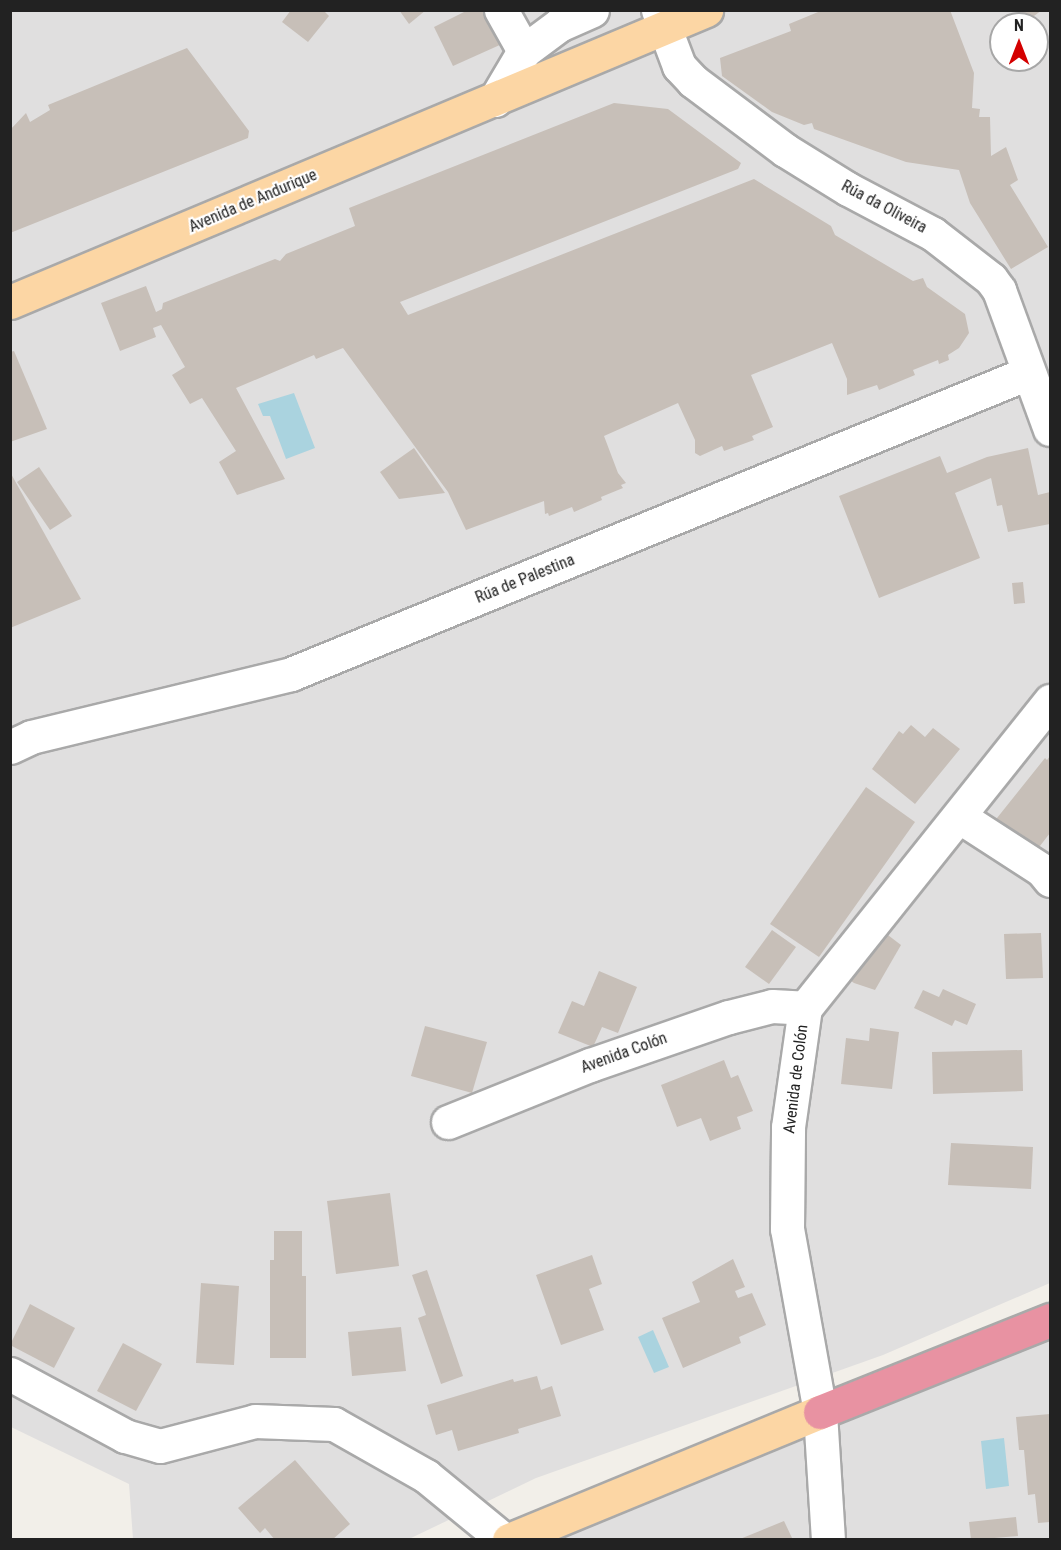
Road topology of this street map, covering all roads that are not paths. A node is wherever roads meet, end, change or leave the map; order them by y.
1 (501, 10) edge
2 (592, 10) edge
3 (706, 10) edge
4 (662, 19) edge
5 (524, 51) junction
6 (495, 100) junction
7 (10, 302) edge
8 (1028, 372) junction
9 (1050, 429) edge
10 (1050, 701) edge
11 (10, 747) edge
12 (960, 817) junction
13 (1050, 880) edge
14 (805, 1008) junction
15 (448, 1122) dead end
16 (1050, 1320) edge
17 (10, 1374) edge
18 (820, 1412) junction
19 (504, 1539) edge
20 (509, 1539) edge
21 (828, 1539) edge

1 - 5 street
2 - 5 street
3 - 4 main road, Avenida de Andurique
4 - 6 main road, Avenida de Andurique
4 - 8 street, Rúa da Oliveira
5 - 6 street
6 - 7 main road, Avenida de Andurique
8 - 9 street, Rúa da Oliveira
8 - 11 street, Rúa de Palestina
10 - 12 street, Avenida de Colón
12 - 13 street
12 - 14 street, Avenida de Colón
14 - 15 street, Avenida Colón
14 - 18 street, Avenida de Colón
16 - 18 highway
17 - 19 street
18 - 20 main road
18 - 21 street, Avenida de Colón

